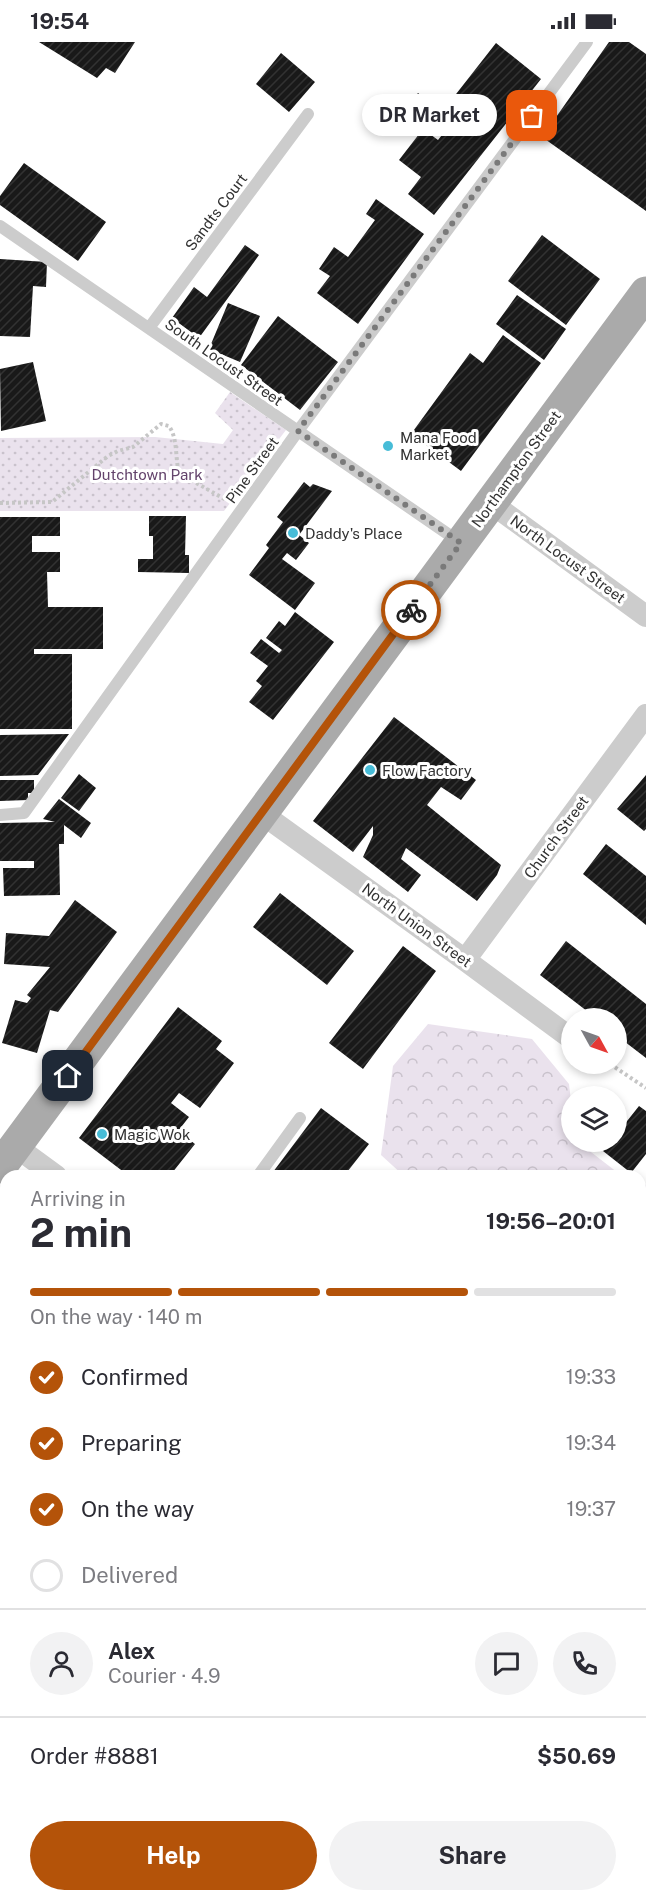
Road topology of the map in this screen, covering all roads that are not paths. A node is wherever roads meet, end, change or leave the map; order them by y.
1 (587, 42) edge
2 (308, 114) dead end
3 (0, 226) edge
4 (646, 293) edge
5 (149, 328) junction
6 (298, 431) junction
7 (491, 503) junction
8 (461, 543) junction
9 (646, 616) edge
10 (646, 715) edge
11 (261, 813) junction
12 (0, 815) edge
13 (465, 960) junction
14 (561, 1031) edge
15 (300, 1118) dead end
16 (5, 1149) edge
17 (45, 1170) edge
18 (262, 1170) edge

1 - 6 lane, Pine Street
2 - 5 lane, Sandts Court
3 - 5 lane, South Locust Street
4 - 7 main road, Northampton Street
5 - 6 lane, South Locust Street
6 - 8 lane, South Locust Street
6 - 12 lane, Pine Street
7 - 8 main road, Northampton Street
7 - 9 street, North Locust Street
8 - 11 main road, Northampton Street
10 - 13 street, Church Street
11 - 13 street, North Union Street
11 - 16 main road, Northampton Street
13 - 14 street, North Union Street
15 - 18 lane
16 - 17 street

